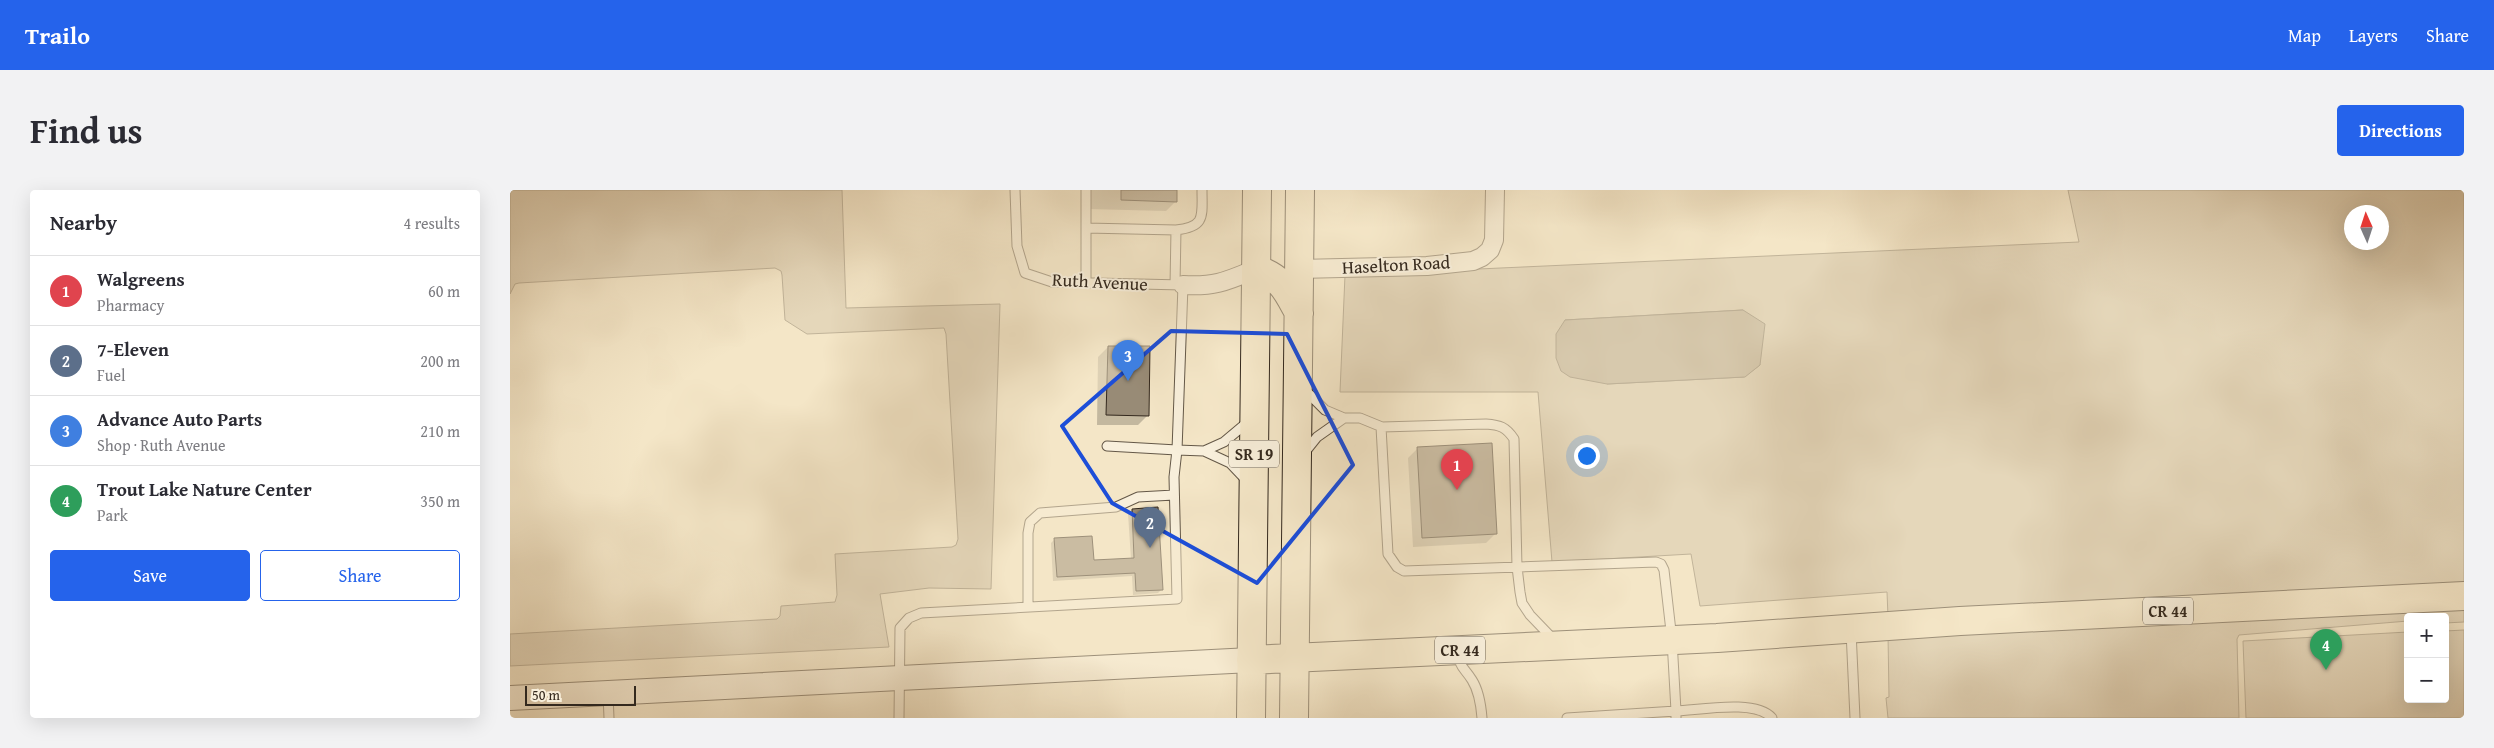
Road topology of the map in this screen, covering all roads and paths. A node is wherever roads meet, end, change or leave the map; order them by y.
1 (1016, 190) edge
2 (1086, 190) edge
3 (1202, 190) edge
4 (1258, 190) edge
5 (1300, 190) edge
6 (1495, 190) edge
7 (1086, 228) junction
8 (1176, 230) junction
9 (1256, 269) junction
10 (1299, 269) junction
11 (1086, 283) junction
12 (1179, 285) junction
13 (1299, 313) junction
14 (1298, 382) junction
15 (1254, 415) junction
16 (1344, 418) junction
17 (1382, 427) junction
18 (1107, 446) dead end
19 (1177, 450) junction
20 (1204, 451) junction
21 (1297, 462) junction
22 (1253, 487) junction
23 (1174, 495) junction
24 (1517, 567) junction
25 (2464, 596) edge
26 (1028, 607) junction
27 (1851, 629) junction
28 (1672, 640) junction
29 (1559, 645) junction
30 (1459, 650) junction
31 (1295, 657) junction
32 (1252, 660) junction
33 (898, 679) junction
34 (608, 694) junction
35 (510, 698) edge
36 (1676, 715) edge
37 (609, 718) edge
38 (899, 718) edge
39 (1251, 718) edge
40 (1294, 718) edge
41 (1482, 718) edge
42 (1567, 718) edge
43 (1772, 718) edge
44 (1855, 718) edge

1 - 11 lane, Ruth Avenue
2 - 7 lane
3 - 8 lane
4 - 9 main road, SR 19
5 - 10 main road, SR 19
6 - 10 street, Haselton Road
7 - 8 lane
7 - 11 lane
8 - 12 lane
9 - 12 street, Ruth Avenue
9 - 13 main road
9 - 15 main road, SR 19
10 - 13 main road, SR 19
11 - 12 lane, Ruth Avenue
12 - 19 lane
13 - 14 main road, SR 19
14 - 16 lane
14 - 21 main road, SR 19
15 - 20 lane
15 - 22 main road, SR 19
16 - 17 lane
16 - 21 lane
17 - 24 lane
17 - 24 lane
18 - 19 lane
19 - 20 lane
19 - 23 lane
20 - 22 lane
21 - 31 main road, SR 19
22 - 32 main road, SR 19
23 - 26 lane
23 - 26 lane
24 - 28 lane
24 - 29 lane
25 - 27 main road, CR 44
26 - 33 lane
27 - 28 main road, CR 44
27 - 44 lane
28 - 29 main road, CR 44
28 - 36 lane
29 - 30 main road, CR 44
30 - 31 main road, CR 44
30 - 41 lane
31 - 32 main road, CR 44
31 - 40 main road, SR 19
32 - 33 main road, CR 44
32 - 39 main road, SR 19
33 - 34 main road, CR 44
33 - 38 lane
34 - 35 main road, CR 44
34 - 37 lane
36 - 42 lane
36 - 43 lane

